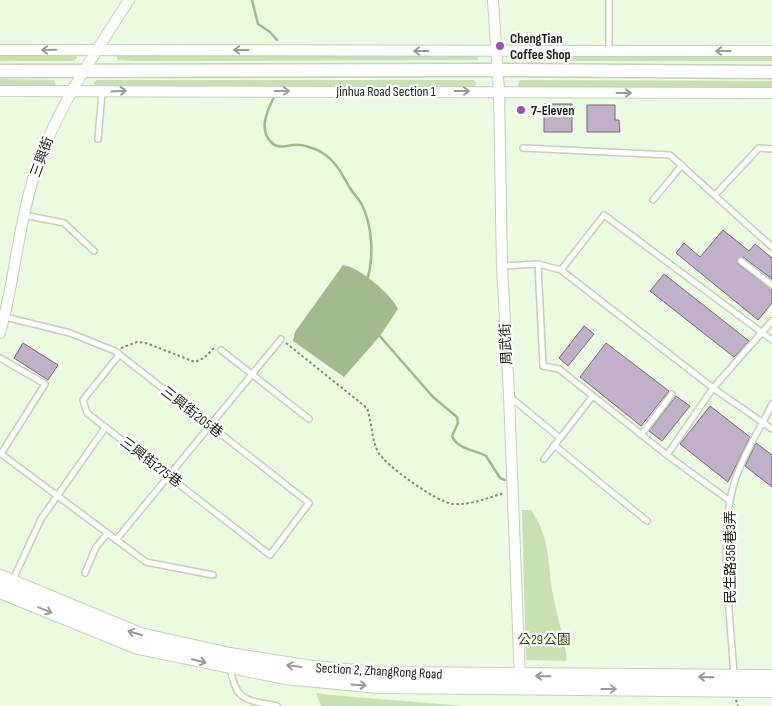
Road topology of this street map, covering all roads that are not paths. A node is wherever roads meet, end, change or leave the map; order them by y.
1 (129, 0) edge
2 (493, 0) edge
3 (609, 0) edge
4 (98, 49) junction
5 (0, 50) edge
6 (497, 50) junction
7 (609, 50) junction
8 (772, 51) edge
9 (85, 70) junction
10 (497, 70) junction
11 (0, 71) edge
12 (772, 72) edge
13 (0, 91) edge
14 (70, 91) junction
15 (500, 91) junction
16 (102, 92) junction
17 (772, 93) edge
18 (98, 139) dead end
19 (523, 148) dead end
20 (772, 149) edge
21 (682, 165) junction
22 (715, 195) junction
23 (653, 200) dead end
24 (24, 215) junction
25 (772, 247) edge
26 (94, 250) dead end
27 (741, 261) dead end
28 (538, 264) junction
29 (502, 266) junction
30 (561, 270) junction
31 (772, 285) edge
32 (5, 317) junction
33 (772, 321) edge
34 (0, 333) edge
35 (763, 333) junction
36 (280, 339) road end
37 (772, 340) edge
38 (221, 350) road end
39 (117, 353) junction
40 (0, 358) edge
41 (252, 374) junction
42 (713, 388) junction
43 (672, 394) dead end
44 (509, 395) junction
45 (592, 397) junction
46 (772, 404) edge
47 (309, 419) dead end
48 (763, 423) junction
49 (210, 426) junction
50 (105, 428) junction
51 (772, 429) edge
52 (641, 435) junction
53 (560, 438) junction
54 (554, 445) junction
55 (0, 454) edge
56 (667, 455) junction
57 (544, 459) dead end
58 (170, 476) junction
59 (57, 497) junction
60 (730, 501) junction
61 (647, 521) dead end
62 (107, 534) junction
63 (116, 540) junction
64 (270, 555) joint
65 (85, 573) dead end
66 (213, 575) dead end
67 (5, 586) edge
68 (230, 661) junction
69 (772, 678) edge
70 (520, 682) junction
71 (734, 684) junction
72 (772, 690) edge
73 (277, 706) edge

1 - 4 street, 三興街
2 - 6 street, 周武街
3 - 7 lane
4 -> 5 street
6 -> 4 street
4 - 9 street, 三興街
6 - 7 street
6 - 10 street, 周武街
8 -> 7 street
9 - 10 street, Jinhua Road Section 1
9 - 11 street, Jinhua Road Section 1
9 - 14 street, 三興街
10 - 12 street, Jinhua Road Section 1
10 - 15 street, 周武街
13 - 14 street, Jinhua Road Section 1
14 - 16 street, Jinhua Road Section 1
14 - 24 street, 三興街
16 -> 15 street, Jinhua Road Section 1
15 -> 17 street, Jinhua Road Section 1
15 - 29 street, 周武街
16 - 18 lane
19 - 21 lane
20 - 22 lane
21 - 22 lane
21 - 23 lane
22 - 25 lane
24 - 26 lane
24 - 32 street, 三興街
27 - 31 lane
28 - 29 lane
28 - 30 lane
28 - 45 lane
29 - 44 street, 周武街
30 - 35 lane
30 - 42 lane
32 - 34 street, 三興街
32 - 39 lane, 三興街205巷
33 - 35 lane
35 - 37 lane
35 - 42 lane
36 - 41 lane
38 - 41 lane
39 - 49 lane, 三興街205巷
39 - 50 lane, 三興街275巷
40 - 55 lane
41 - 47 lane
41 - 49 lane
42 - 48 lane
42 - 56 lane
43 - 52 lane
44 - 53 lane
44 - 70 street, 周武街
45 - 52 lane
45 - 53 lane
46 - 48 lane, 民生路356巷3弄
48 - 51 lane
48 - 60 lane, 民生路356巷3弄
49 - 58 lane
49 - 64 lane, 三興街205巷
50 - 58 lane, 三興街275巷
50 - 59 lane
52 - 56 lane
53 - 54 lane
54 - 57 lane
54 - 61 lane
55 - 59 lane
56 - 60 lane
58 - 63 lane
58 - 64 lane, 三興街275巷
59 - 62 lane
59 - 67 lane
60 - 71 lane, 民生路356巷3弄
62 - 63 lane
62 - 65 lane
63 - 66 lane
67 - 68 main road, Section 2, ZhangRong Road
68 - 70 main road, Section 2, ZhangRong Road
68 - 73 lane
69 - 71 main road, Section 2, ZhangRong Road
70 - 71 main road, Section 2, ZhangRong Road
71 - 72 main road, Section 2, ZhangRong Road

